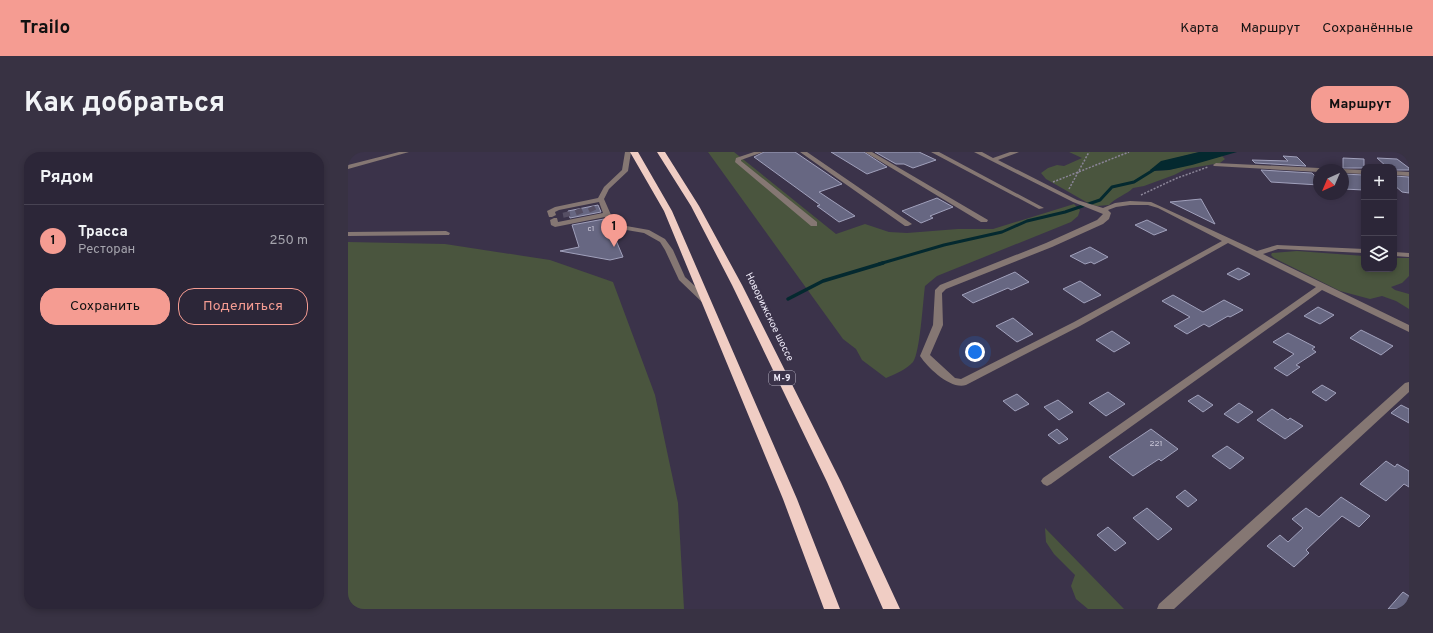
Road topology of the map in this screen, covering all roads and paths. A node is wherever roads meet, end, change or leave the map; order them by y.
1 (406, 152) edge
2 (628, 152) edge
3 (634, 152) edge
4 (661, 152) edge
5 (760, 152) edge
6 (803, 152) edge
7 (868, 152) edge
8 (934, 152) edge
9 (977, 152) edge
10 (1016, 152) edge
11 (1089, 152) edge
12 (1129, 152) edge
13 (993, 160) junction
14 (1216, 165) joint
15 (348, 167) edge
16 (1313, 170) edge
17 (1349, 171) edge
18 (1361, 172) edge
19 (1077, 173) junction
20 (1397, 173) edge
21 (1409, 174) edge
22 (1044, 185) junction
23 (602, 199) junction
24 (1078, 202) junction
25 (1149, 203) junction
26 (1041, 208) dead end
27 (592, 209) junction
28 (1103, 210) junction
29 (579, 212) junction
30 (566, 214) junction
31 (608, 214) junction
32 (984, 220) dead end
33 (814, 224) dead end
34 (908, 224) dead end
35 (446, 233) dead end
36 (348, 234) edge
37 (1229, 240) junction
38 (1361, 251) edge
39 (1256, 254) junction
40 (1397, 254) edge
41 (1409, 255) edge
42 (1322, 286) junction
43 (706, 302) junction
44 (1409, 329) edge
45 (1409, 386) edge
46 (1047, 481) dead end
47 (832, 609) edge
48 (892, 609) edge
49 (1164, 609) edge

1 - 15 street
2 - 23 street
3 - 43 highway
4 - 48 highway, Новорижское шоссе / М-9
5 - 33 street
6 - 34 street
7 - 32 street
8 - 26 street
9 - 13 street
10 - 13 street
11 - 19 path
12 - 19 path
13 - 22 street
14 - 16 street
14 - 25 path
17 - 18 street
19 - 22 path
19 - 24 path
20 - 21 street
22 - 24 street
23 - 27 street
23 - 31 street
24 - 28 street
25 - 28 street
25 - 37 street
27 - 29 street
27 - 29 street
27 - 31 street
28 - 37 street
29 - 30 street
29 - 30 street
30 - 30 street
31 - 43 street
35 - 36 street
37 - 39 street
38 - 39 street
39 - 42 street
40 - 41 street
42 - 44 street
42 - 46 street
43 - 47 highway
45 - 49 street

